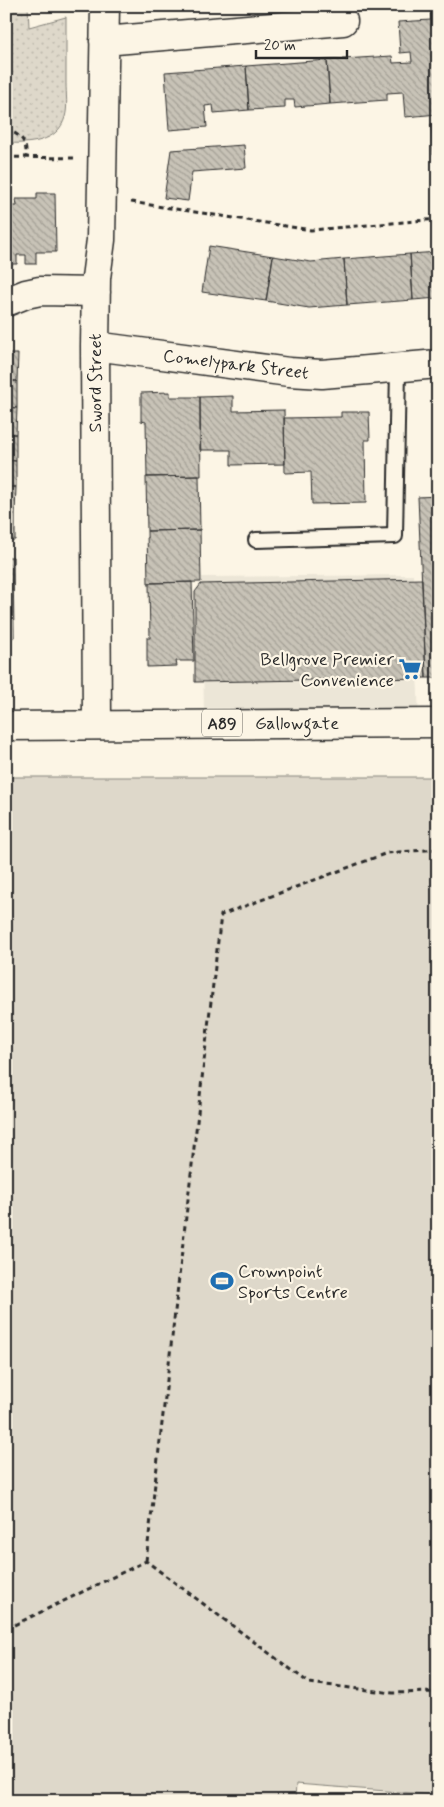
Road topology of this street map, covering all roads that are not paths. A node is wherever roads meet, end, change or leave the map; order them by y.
1 (105, 6) edge
2 (344, 14) edge
3 (104, 41) junction
4 (96, 292) junction
5 (6, 302) edge
6 (95, 346) junction
7 (438, 364) edge
8 (398, 368) junction
9 (256, 540) dead end
10 (438, 723) edge
11 (96, 724) junction
12 (6, 726) edge

1 - 3 street, Sword Street
2 - 3 street
3 - 4 street, Sword Street
4 - 5 street
4 - 6 street, Sword Street
6 - 8 street, Comelypark Street
6 - 11 street, Sword Street
7 - 8 street, Comelypark Street
8 - 9 lane
10 - 11 street, Gallowgate / A89
11 - 12 street, Gallowgate / A89

